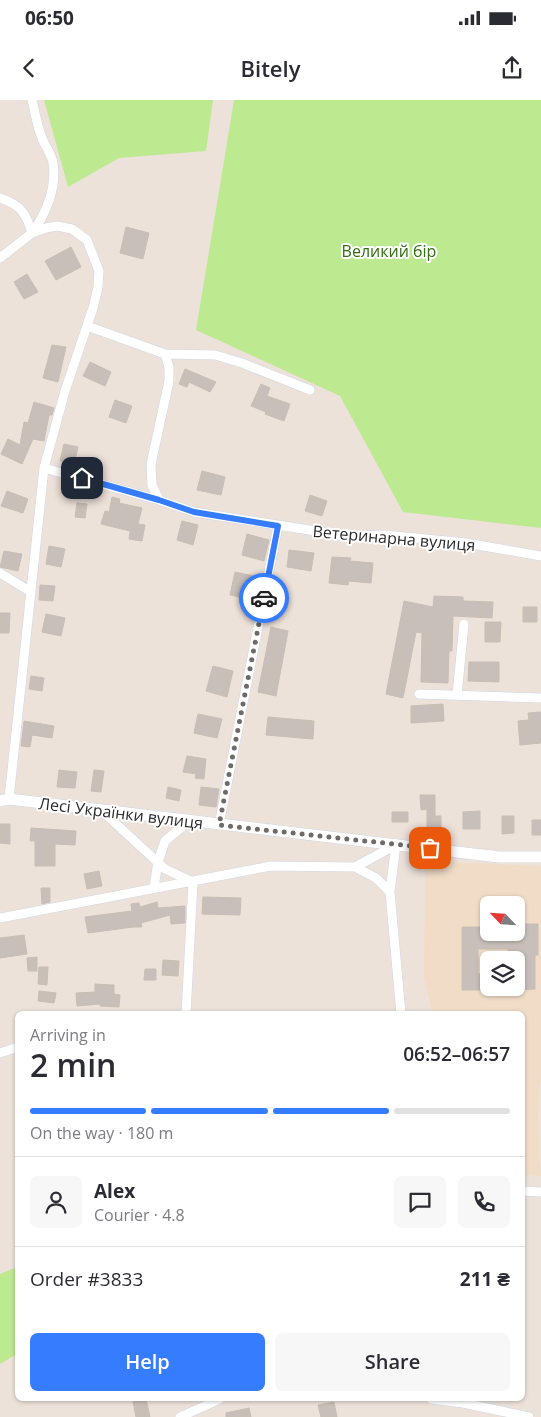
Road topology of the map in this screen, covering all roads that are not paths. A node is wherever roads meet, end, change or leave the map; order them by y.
1 (32, 100) edge
2 (0, 198) edge
3 (32, 233) junction
4 (0, 258) edge
5 (87, 326) junction
6 (165, 354) junction
7 (310, 390) dead end
8 (44, 468) junction
9 (159, 500) junction
10 (278, 526) junction
11 (541, 556) edge
12 (0, 573) edge
13 (30, 592) junction
14 (464, 624) dead end
15 (420, 694) dead end
16 (457, 695) junction
17 (541, 698) edge
18 (4, 800) edge
19 (101, 810) junction
20 (189, 821) junction
21 (219, 825) junction
22 (396, 844) junction
23 (541, 857) edge
24 (158, 862) junction
25 (355, 867) junction
26 (193, 882) junction
27 (154, 888) junction
28 (390, 892) junction
29 (0, 918) edge
30 (186, 1011) edge
31 (401, 1011) edge
32 (15, 1048) edge
33 (0, 1053) edge
34 (525, 1191) edge
35 (541, 1192) edge
36 (216, 1401) edge
37 (447, 1401) edge
38 (180, 1417) edge
39 (529, 1417) edge

1 - 3 street
2 - 3 street
3 - 4 street
3 - 5 street
5 - 6 street
5 - 8 street
6 - 7 street
6 - 9 street
8 - 9 street, Ветеринарна вулиця
8 - 13 street
9 - 10 street, Ветеринарна вулиця
10 - 11 street, Ветеринарна вулиця
10 - 21 street
12 - 13 street
13 - 18 street
14 - 16 street
15 - 16 street
16 - 17 street
18 - 19 street, Лесі Українки вулиця
19 - 20 street, Лесі Українки вулиця
19 - 24 street
20 - 21 street, Лесі Українки вулиця
20 - 24 street
21 - 22 street, Лесі Українки вулиця
22 - 23 street, Лесі Українки вулиця
22 - 25 street
22 - 28 street
24 - 26 street
24 - 27 street
25 - 26 street
25 - 28 street
26 - 27 street
26 - 30 street
27 - 29 street
28 - 31 street
32 - 33 street
34 - 35 street
36 - 38 street
37 - 39 street

